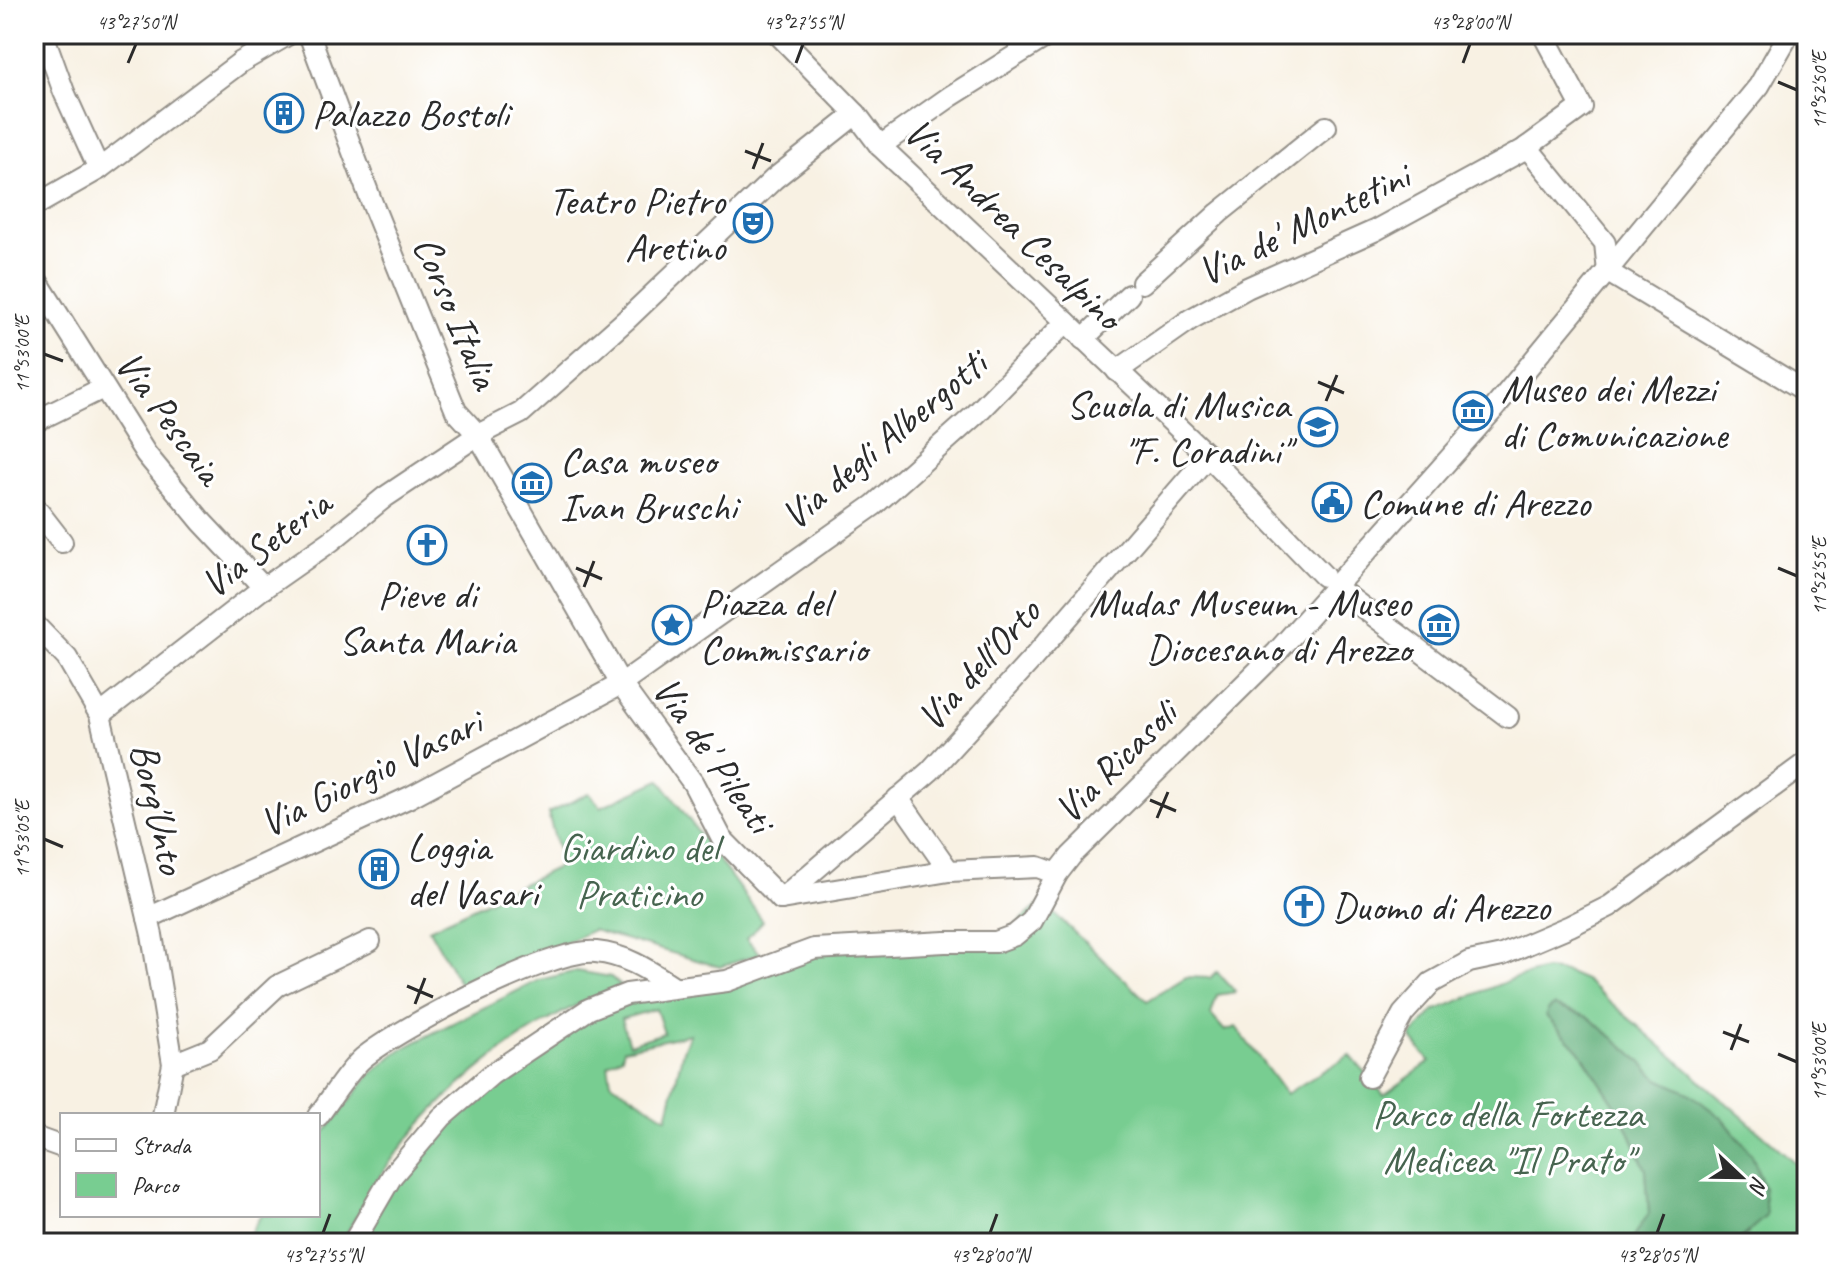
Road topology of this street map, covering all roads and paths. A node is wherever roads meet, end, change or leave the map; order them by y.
1 (43, 34) edge
2 (289, 34) edge
3 (309, 34) edge
4 (778, 34) edge
5 (1050, 34) edge
6 (1543, 34) edge
7 (1789, 34) edge
8 (856, 114) junction
9 (1326, 127) dead end
10 (880, 146) junction
11 (1527, 147) junction
12 (99, 169) junction
13 (34, 206) edge
14 (1608, 272) junction
15 (34, 276) edge
16 (1066, 322) junction
17 (1083, 339) junction
18 (1117, 371) junction
19 (103, 388) junction
20 (1807, 392) edge
21 (34, 422) edge
22 (478, 435) junction
23 (1208, 456) junction
24 (34, 506) edge
25 (62, 542) dead end
26 (1324, 576) dead end
27 (264, 588) junction
28 (1341, 591) dead end
29 (34, 624) edge
30 (621, 684) junction
31 (100, 715) junction
32 (1508, 717) dead end
33 (1807, 762) edge
34 (898, 798) junction
35 (949, 871) junction
36 (1057, 874) junction
37 (781, 899) junction
38 (148, 918) junction
39 (370, 941) dead end
40 (673, 986) junction
41 (173, 1064) junction
42 (1369, 1077) dead end
43 (163, 1113) edge
44 (320, 1113) edge
45 (34, 1137) edge
46 (60, 1146) edge
47 (353, 1243) edge

1 - 12 street
2 - 12 street
3 - 22 street, Corso Italia
4 - 8 street, Via Andrea Cesalpino
5 - 10 street
6 - 11 street, Via de' Montetini
7 - 14 street, Via Ricasoli
8 - 10 street, Via Andrea Cesalpino
8 - 22 street, Via Seteria
9 - 17 street
10 - 16 street, Via Andrea Cesalpino
11 - 14 street
11 - 18 street, Via de' Montetini
12 - 13 street
14 - 20 street
14 - 36 street, Via Ricasoli
15 - 19 street, Via Pescaia
16 - 17 street, Via Andrea Cesalpino
16 - 30 street, Via degli Albergotti
17 - 18 street, Via Andrea Cesalpino
18 - 23 street, Via Andrea Cesalpino
19 - 21 street
19 - 27 street, Via Pescaia
22 - 27 street, Via Seteria
22 - 30 street, Corso Italia
23 - 26 street, Via Andrea Cesalpino
23 - 34 street, Via dell'Orto
24 - 25 street
27 - 31 street, Via Seteria
28 - 32 street
29 - 31 street, Borg'Unto
30 - 37 street, Via de' Pileati
30 - 38 street, Via Giorgio Vasari
31 - 38 street, Borg'Unto
33 - 42 street
34 - 35 street
34 - 37 street, Via dell'Orto
35 - 36 street
35 - 37 street
36 - 40 street, Via Ricasoli
38 - 41 street, Borg'Unto
39 - 41 street
40 - 44 street
40 - 47 street, Via Ricasoli
41 - 43 street
45 - 46 street

